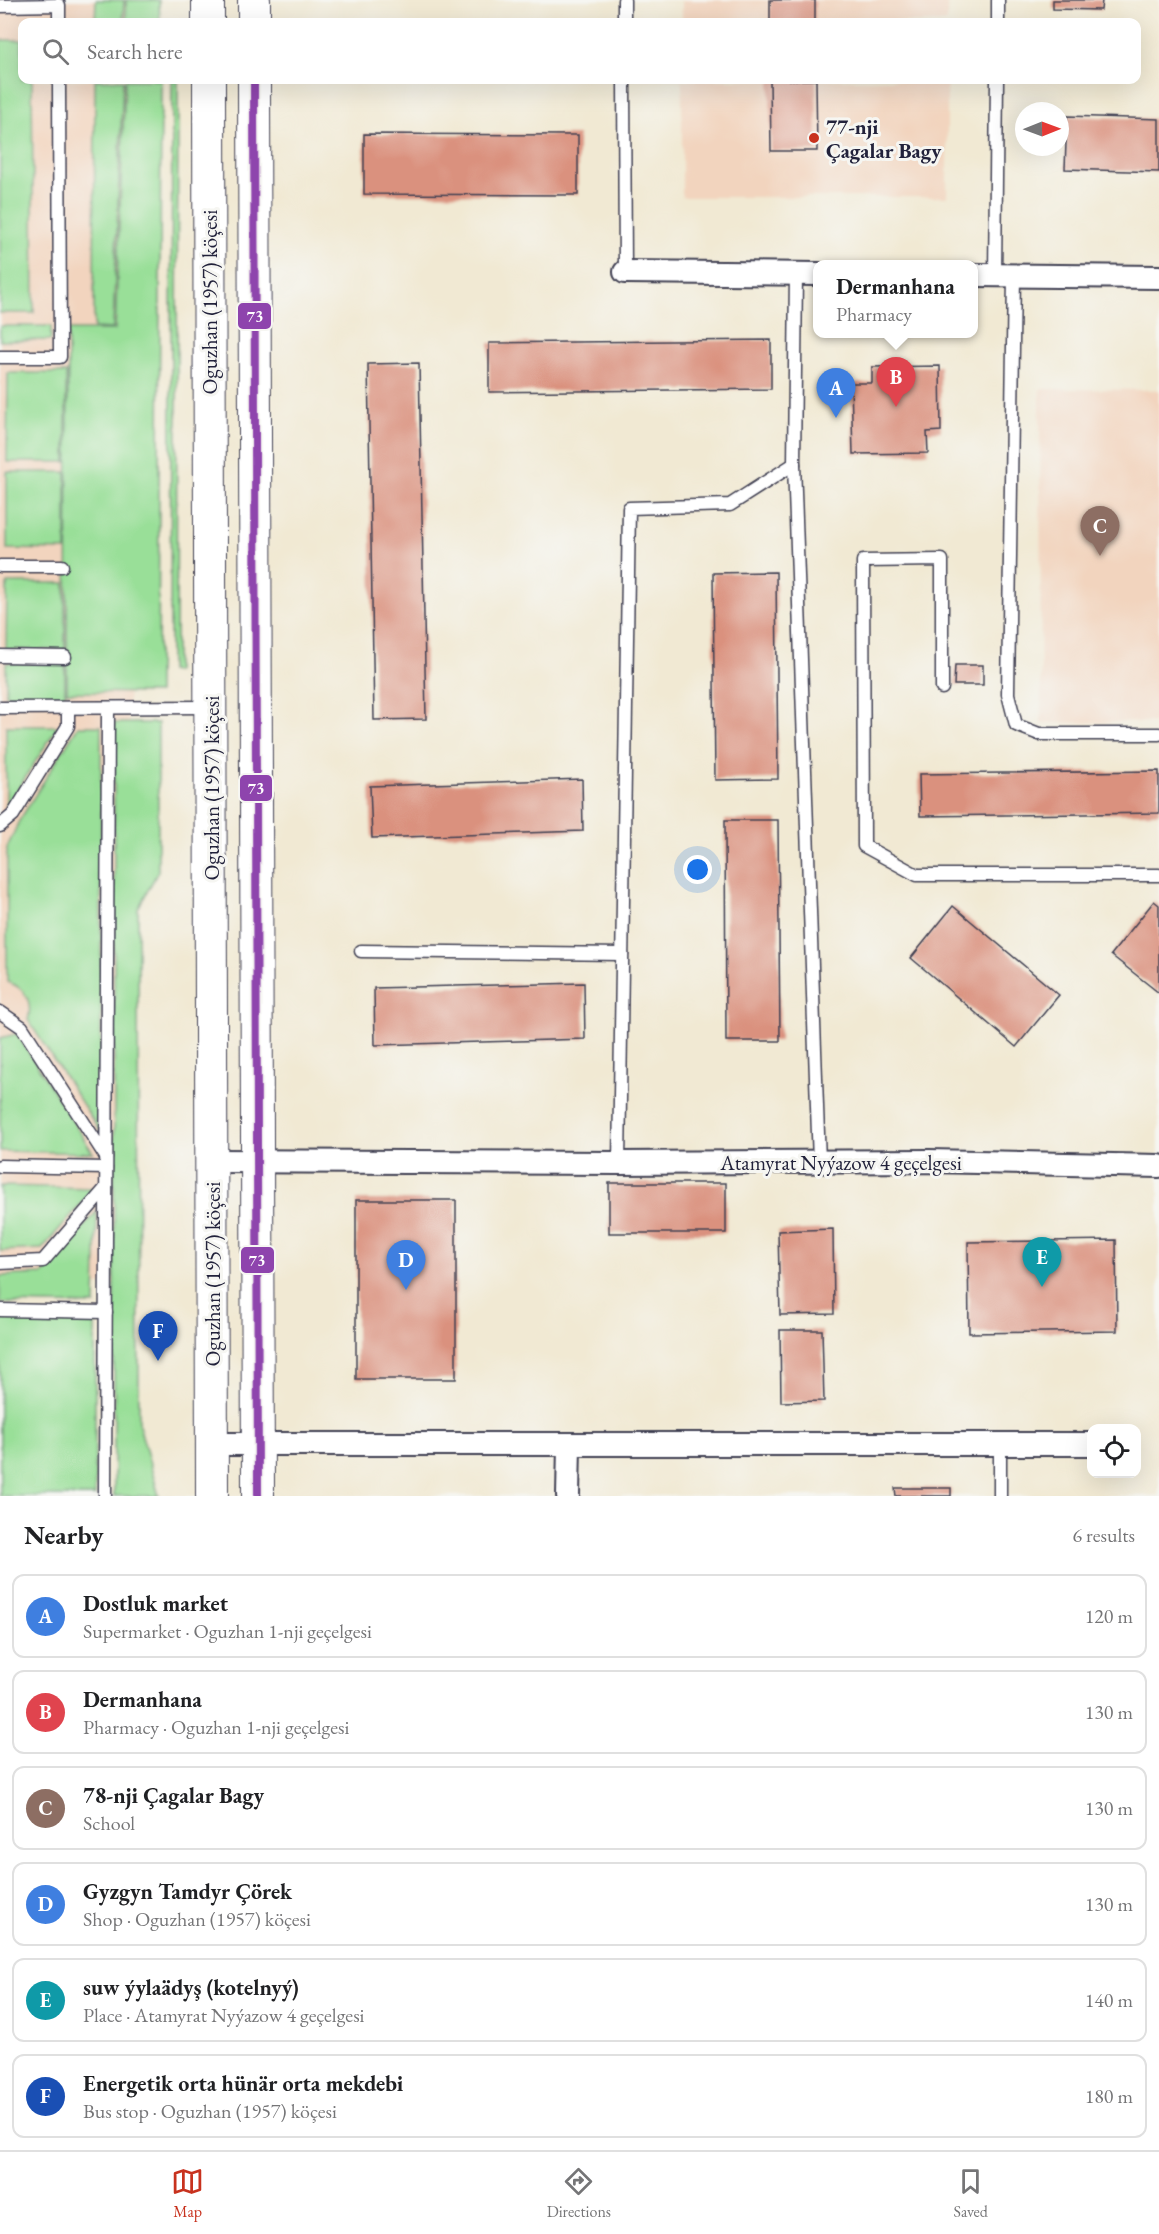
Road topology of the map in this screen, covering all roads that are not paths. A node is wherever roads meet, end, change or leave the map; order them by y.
1 (208, 0) edge
2 (254, 0) edge
3 (624, 0) edge
4 (998, 0) edge
5 (0, 6) edge
6 (59, 18) edge
7 (208, 18) edge
8 (254, 18) edge
9 (624, 18) edge
10 (998, 18) edge
11 (59, 84) edge
12 (209, 84) edge
13 (254, 84) edge
14 (624, 84) edge
15 (997, 84) edge
16 (625, 272) joint
17 (807, 274) edge
18 (994, 276) edge
19 (1159, 277) edge
20 (0, 357) edge
21 (794, 464) junction
22 (0, 566) edge
23 (62, 566) dead end
24 (0, 657) edge
25 (65, 657) dead end
26 (942, 688) dead end
27 (210, 707) junction
28 (0, 708) edge
29 (68, 708) junction
30 (108, 708) junction
31 (1159, 734) edge
32 (0, 826) edge
33 (1159, 874) edge
34 (361, 951) dead end
35 (622, 954) junction
36 (0, 1012) edge
37 (212, 1161) junction
38 (257, 1161) junction
39 (106, 1162) junction
40 (819, 1162) junction
41 (619, 1163) junction
42 (0, 1166) edge
43 (1159, 1166) edge
44 (106, 1188) junction
45 (0, 1263) edge
46 (0, 1310) edge
47 (106, 1312) junction
48 (258, 1443) junction
49 (212, 1444) junction
50 (569, 1444) junction
51 (1000, 1444) junction
52 (1087, 1444) edge
53 (105, 1496) edge
54 (212, 1496) edge
55 (258, 1496) edge
56 (568, 1496) edge
57 (1000, 1496) edge

1 - 7 main road
2 - 8 main road
3 - 9 lane
4 - 10 lane
5 - 6 lane
11 - 20 lane
12 - 27 main road, Oguzhan (1957) köçesi
13 - 38 main road
14 - 16 lane
15 - 18 lane
16 - 17 street
17 - 21 lane
18 - 19 street
18 - 31 lane
21 - 35 lane
21 - 40 lane
22 - 23 lane
24 - 25 lane
26 - 33 lane
27 - 30 lane
27 - 37 main road, Oguzhan (1957) köçesi
28 - 29 lane
29 - 30 lane
29 - 32 lane
30 - 39 lane
34 - 35 lane
35 - 41 lane
36 - 39 lane
37 - 38 street, Atamyrat Nyýazow 4 geçelgesi
37 - 49 main road, Oguzhan (1957) köçesi
38 - 41 street, Atamyrat Nyýazow 4 geçelgesi
38 - 48 main road
39 - 42 lane
39 - 44 lane
40 - 41 street, Atamyrat Nyýazow 4 geçelgesi
40 - 43 street, Atamyrat Nyýazow 4 geçelgesi
44 - 45 lane
44 - 47 lane
46 - 47 lane
47 - 53 lane
48 - 49 street
48 - 50 street
48 - 55 main road
49 - 54 main road, Oguzhan (1957) köçesi
50 - 51 street
50 - 56 street
51 - 52 street
51 - 57 lane

